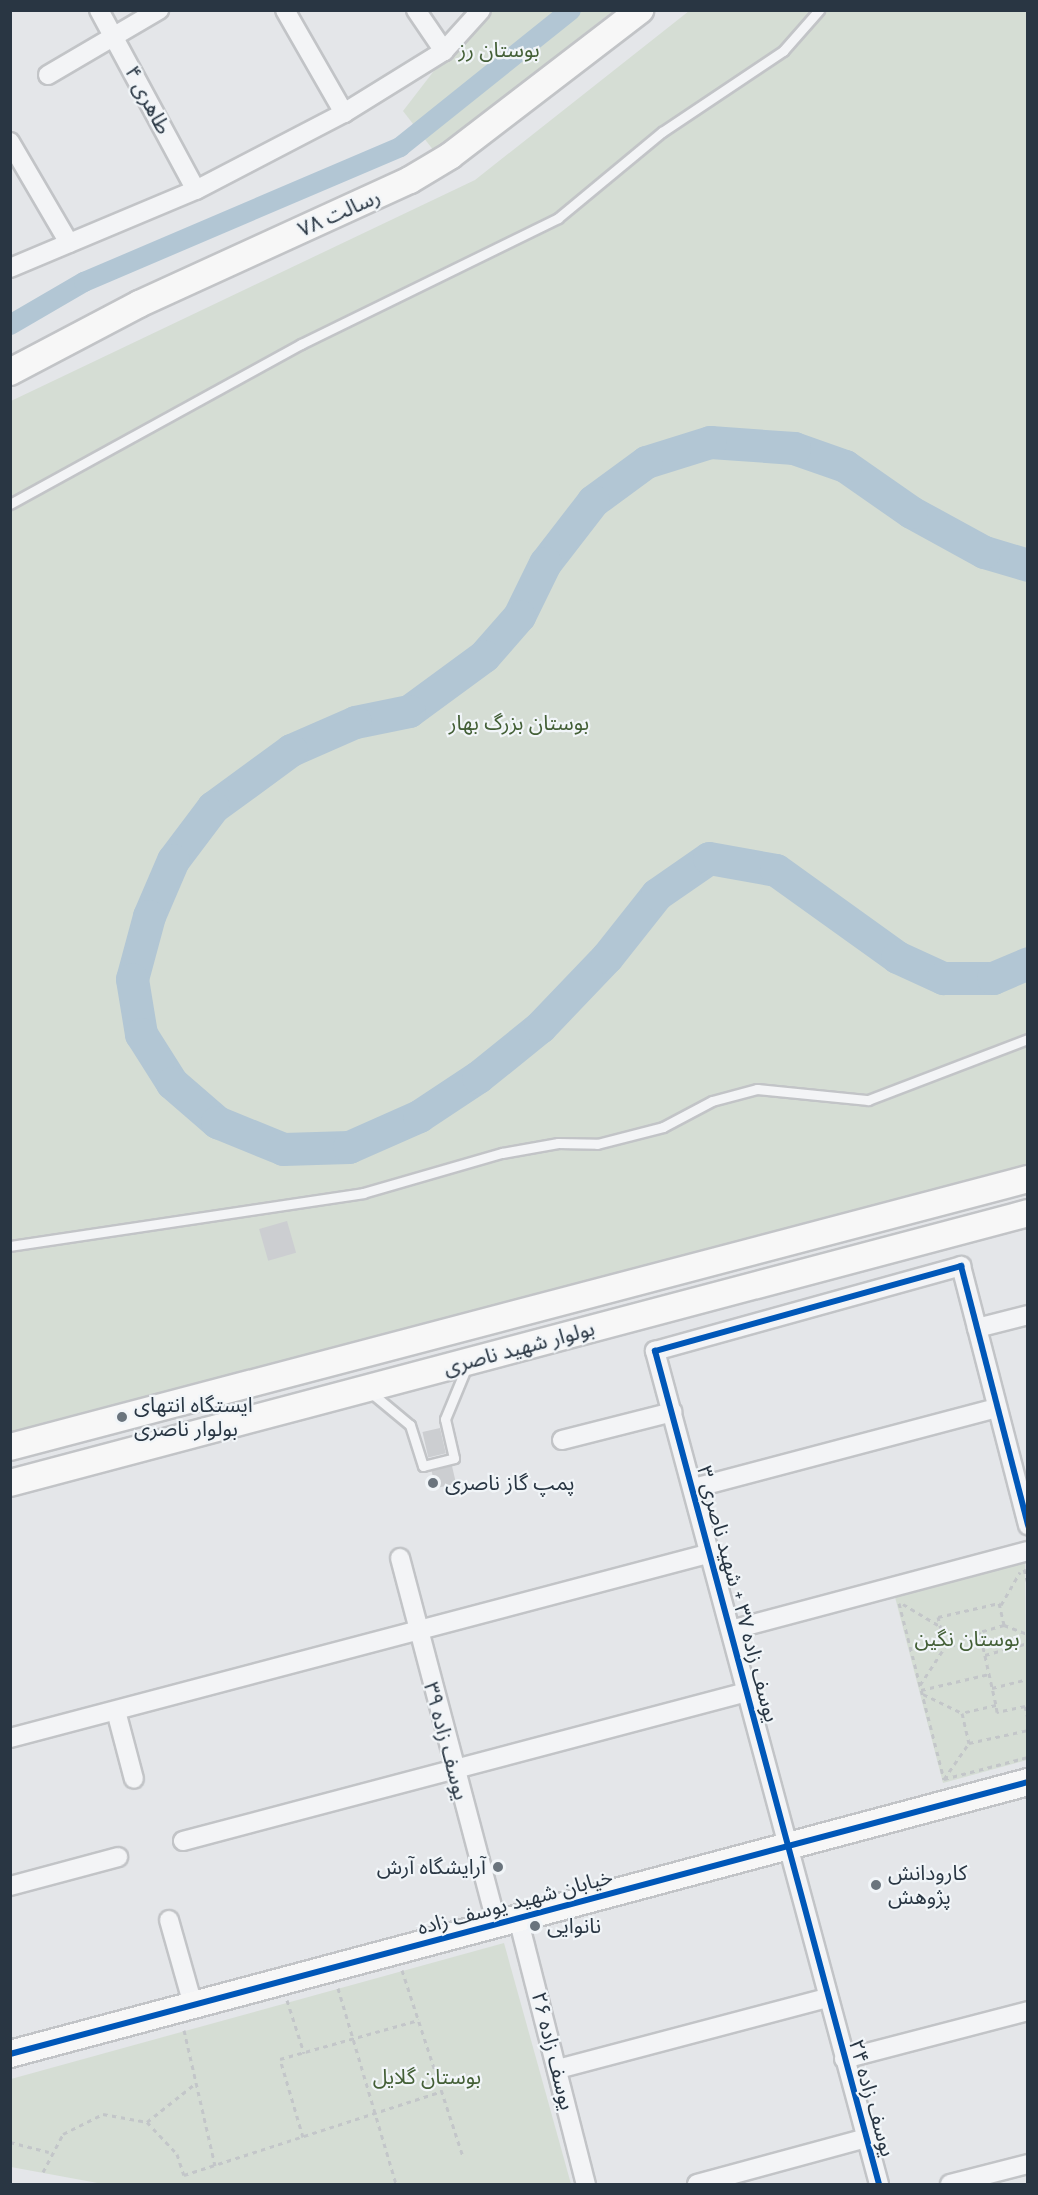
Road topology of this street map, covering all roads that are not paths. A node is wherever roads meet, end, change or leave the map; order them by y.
1 (99, 10) edge
2 (159, 10) edge
3 (285, 10) edge
4 (416, 10) edge
5 (481, 10) edge
6 (640, 10) edge
7 (819, 10) edge
8 (113, 35) junction
9 (444, 51) junction
10 (48, 75) dead end
11 (344, 113) junction
12 (10, 142) edge
13 (196, 190) junction
14 (69, 243) junction
15 (10, 268) edge
16 (10, 372) edge
17 (10, 504) edge
18 (1028, 1039) edge
19 (1028, 1179) edge
20 (1028, 1213) edge
21 (10, 1246) edge
22 (674, 1271) junction
23 (683, 1304) junction
24 (1028, 1315) edge
25 (977, 1328) junction
26 (469, 1361) junction
27 (364, 1388) junction
28 (997, 1408) junction
29 (673, 1412) junction
30 (562, 1440) dead end
31 (10, 1447) edge
32 (1020, 1468) edge
33 (10, 1483) edge
34 (694, 1488) junction
35 (1028, 1526) edge
36 (711, 1553) junction
37 (400, 1558) dead end
38 (1025, 1559) edge
39 (731, 1630) junction
40 (418, 1634) junction
41 (747, 1692) junction
42 (116, 1711) junction
43 (10, 1738) edge
44 (454, 1773) junction
45 (134, 1779) dead end
46 (1028, 1782) edge
47 (183, 1841) dead end
48 (785, 1846) junction
49 (118, 1857) dead end
50 (10, 1886) edge
51 (169, 1920) dead end
52 (507, 1921) junction
53 (827, 1998) junction
54 (193, 2005) junction
55 (1028, 2011) edge
56 (10, 2054) edge
57 (844, 2059) junction
58 (558, 2069) junction
59 (866, 2138) junction
60 (1028, 2164) edge
61 (586, 2184) edge
62 (697, 2184) edge
63 (879, 2184) edge
64 (950, 2184) edge

1 - 8 street, طاهری ۴
2 - 8 street
3 - 11 street
4 - 9 street
5 - 9 street
6 - 16 main road, رسالت ۷۸
7 - 17 lane
8 - 10 street
8 - 13 street, طاهری ۴
9 - 11 street
11 - 13 street
12 - 14 street
13 - 14 street
14 - 15 street
18 - 21 lane
19 - 22 main road, بولوار شهید ناصری
20 - 23 main road, بولوار شهید ناصری
22 - 23 main road
22 - 31 main road, بولوار شهید ناصری
23 - 26 main road, بولوار شهید ناصری
24 - 25 street
25 - 28 street
25 - 29 street, یوسف زاده ۳۷ + شهید ناصری ۳
26 - 27 main road, بولوار شهید ناصری
26 - 27 lane
27 - 33 main road, بولوار شهید ناصری
28 - 32 street
28 - 34 street
29 - 30 street
29 - 34 street, یوسف زاده ۳۷ + شهید ناصری ۳
32 - 35 street
34 - 36 street, یوسف زاده ۳۷ + شهید ناصری ۳
36 - 39 street, یوسف زاده ۳۷ + شهید ناصری ۳
36 - 40 street
37 - 40 street, یوسف زاده ۳۹
38 - 39 street
39 - 41 street, یوسف زاده ۳۷ + شهید ناصری ۳
40 - 42 street
40 - 44 street, یوسف زاده ۳۹
41 - 44 street
41 - 48 street, یوسف زاده ۳۷ + شهید ناصری ۳
42 - 43 street
42 - 45 street
44 - 47 street
44 - 52 street, یوسف زاده ۳۹
46 - 48 main road, خیابان شهید یوسف زاده
48 - 52 main road, خیابان شهید یوسف زاده
48 - 53 street, یوسف زاده ۲۴
49 - 50 street
51 - 54 street
52 - 54 main road, خیابان شهید یوسف زاده
52 - 58 street, یوسف زاده ۲۶
53 - 57 street, یوسف زاده ۲۴
53 - 58 street
54 - 56 main road, خیابان شهید یوسف زاده
55 - 57 street
57 - 59 street, یوسف زاده ۲۴
58 - 61 street, یوسف زاده ۲۶
59 - 62 street
59 - 63 street, یوسف زاده ۲۴
60 - 64 street

